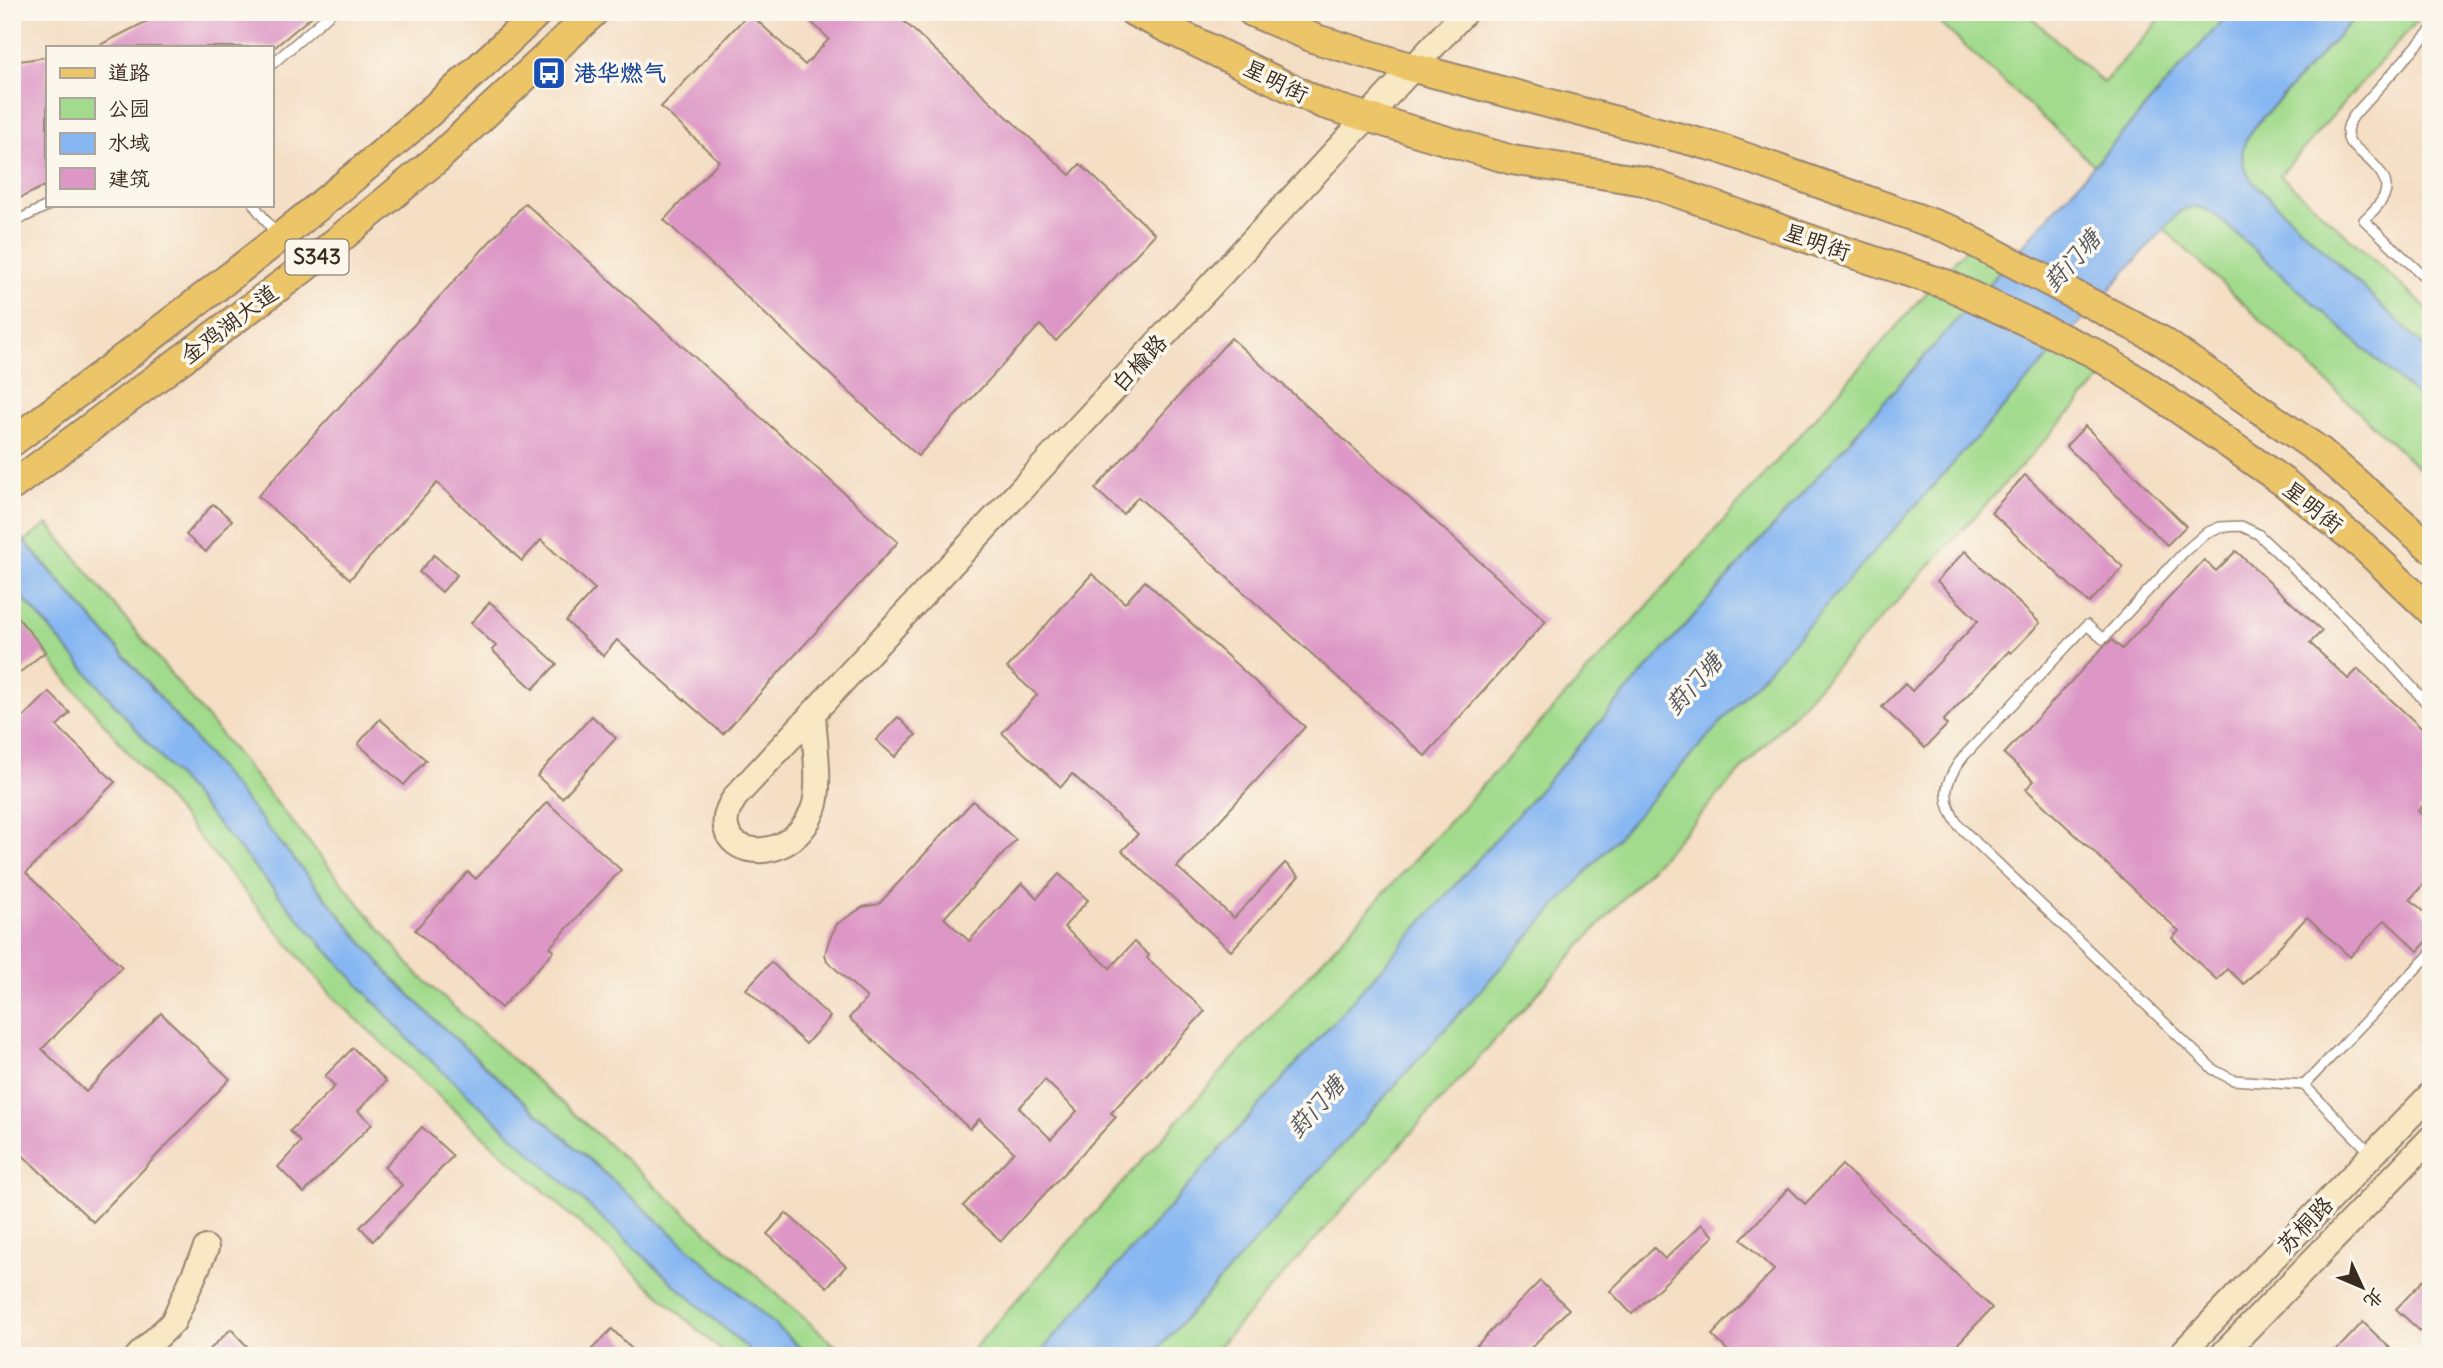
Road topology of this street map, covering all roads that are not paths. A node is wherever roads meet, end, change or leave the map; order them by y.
1 (332, 12) edge
2 (538, 12) edge
3 (594, 12) edge
4 (1134, 12) edge
5 (1252, 12) edge
6 (1465, 12) edge
7 (2431, 30) edge
8 (273, 63) edge
9 (1413, 68) junction
10 (1368, 117) junction
11 (47, 206) edge
12 (255, 206) edge
13 (12, 223) edge
14 (280, 240) junction
15 (2431, 283) edge
16 (12, 442) edge
17 (17, 482) edge
18 (2431, 548) edge
19 (2431, 611) edge
20 (2431, 708) edge
21 (813, 714) junction
22 (2431, 953) edge
23 (2304, 1085) junction
24 (2431, 1094) edge
25 (2431, 1138) edge
26 (2373, 1154) junction
27 (206, 1248) dead end
28 (138, 1356) edge
29 (2179, 1356) edge
30 (2221, 1356) edge

1 - 8 lane
2 - 14 main road, 金鸡湖大道 / S343
3 - 17 main road, 金鸡湖大道 / S343
4 - 10 main road, 星明街
5 - 9 main road, 星明街
6 - 9 street, 白榆路
7 - 15 lane
9 - 10 street, 白榆路
9 - 18 main road, 星明街
10 - 19 main road, 星明街, bridge
10 - 21 street, 白榆路
11 - 13 lane
12 - 14 lane
14 - 16 main road, 金鸡湖大道 / S343
20 - 23 lane
21 - 21 street, 白榆路
22 - 23 lane
23 - 26 lane
24 - 26 street, 苏桐路
25 - 30 street, 苏桐路
26 - 29 street, 苏桐路
27 - 28 street

